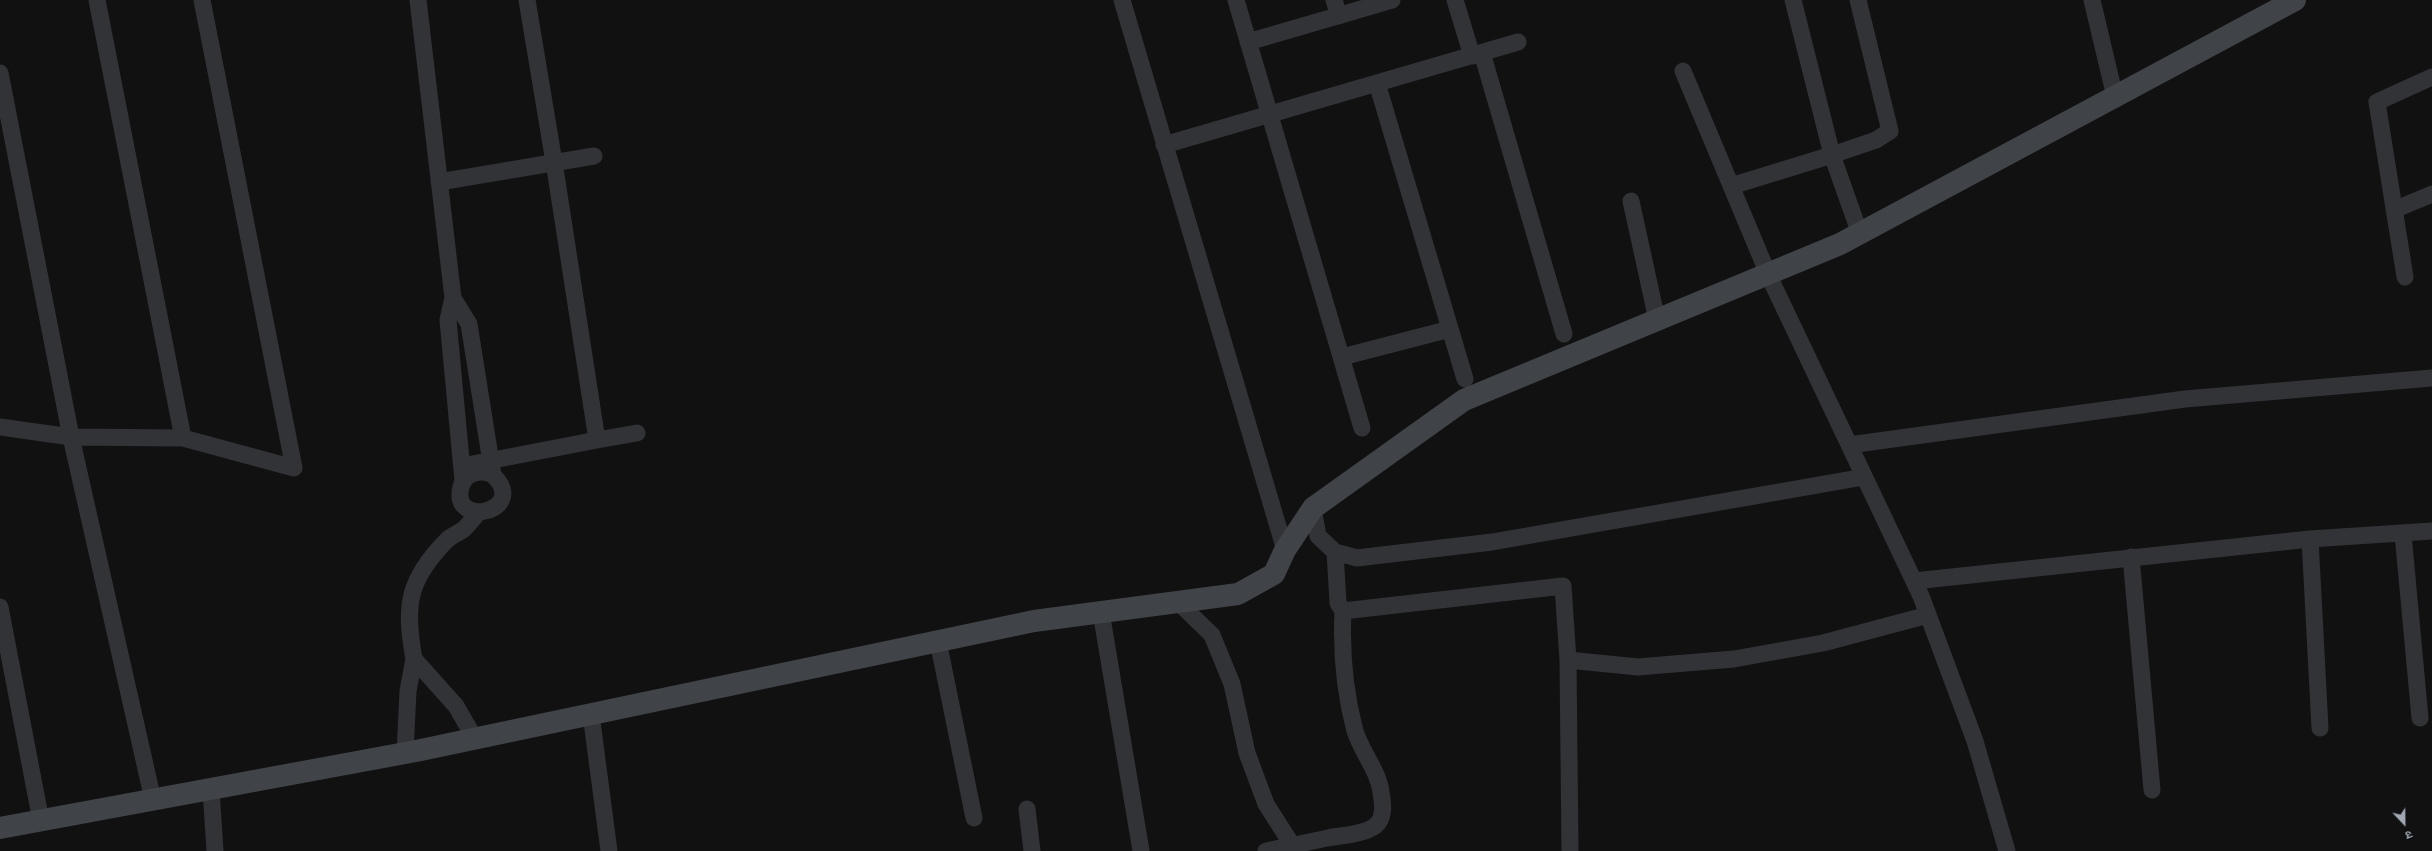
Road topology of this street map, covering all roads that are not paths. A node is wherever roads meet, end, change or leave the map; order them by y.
1 (97, 0) edge
2 (202, 0) edge
3 (418, 0) edge
4 (527, 0) edge
5 (1122, 0) edge
6 (1236, 0) edge
7 (1392, 0) edge
8 (1455, 0) edge
9 (1793, 0) edge
10 (1858, 0) edge
11 (2092, 0) edge
12 (2295, 0) edge
13 (1336, 8) edge
14 (1248, 42) junction
15 (1518, 42) dead end
16 (1477, 54) junction
17 (1683, 71) dead end
18 (0, 73) edge
19 (2432, 77) edge
20 (1377, 83) junction
21 (2115, 97) junction
22 (1269, 114) junction
23 (1164, 145) junction
24 (1832, 155) junction
25 (594, 156) dead end
26 (554, 162) junction
27 (439, 182) junction
28 (1731, 186) junction
29 (2432, 194) edge
30 (1631, 201) dead end
31 (2394, 210) junction
32 (1860, 234) junction
33 (1768, 274) junction
34 (2405, 278) dead end
35 (453, 298) junction
36 (1657, 320) junction
37 (1450, 329) junction
38 (1564, 334) dead end
39 (1342, 357) junction
40 (2432, 378) edge
41 (1465, 379) dead end
42 (0, 427) edge
43 (1362, 428) dead end
44 (637, 433) dead end
45 (71, 437) junction
46 (183, 438) junction
47 (597, 440) junction
48 (1849, 445) junction
49 (492, 468) junction
50 (462, 474) junction
51 (1864, 477) junction
52 (1313, 508) junction
53 (478, 513) junction
54 (2432, 531) edge
55 (2402, 534) junction
56 (2310, 539) junction
57 (1285, 550) junction
58 (1335, 552) junction
59 (2131, 557) junction
60 (1914, 581) junction
61 (1178, 602) junction
62 (0, 607) edge
63 (1343, 611) junction
64 (1101, 612) junction
65 (1928, 615) junction
66 (938, 641) junction
67 (414, 659) junction
68 (1568, 660) junction
69 (590, 714) junction
70 (2420, 718) dead end
71 (2320, 728) dead end
72 (475, 739) junction
73 (405, 753) junction
74 (211, 789) junction
75 (2152, 790) dead end
76 (153, 800) junction
77 (1027, 809) dead end
78 (974, 818) dead end
79 (40, 821) junction
80 (0, 828) edge
81 (1294, 849) edge
82 (215, 851) edge
83 (609, 851) edge
84 (1032, 851) edge
85 (1141, 851) edge
86 (1266, 851) edge
87 (1570, 851) edge
88 (2007, 851) edge

1 - 46 street
2 - 46 street
3 - 27 street
4 - 26 street
5 - 23 street
6 - 14 street
7 - 13 street
8 - 16 street
9 - 24 street
10 - 24 street
11 - 21 street
12 - 21 street
13 - 14 street
14 - 22 street
15 - 16 street
16 - 20 street
16 - 38 street
17 - 28 street
18 - 45 street
19 - 31 street
20 - 22 street
20 - 37 street
21 - 32 street
22 - 23 street
22 - 39 street
23 - 57 street
24 - 28 street
24 - 32 street
25 - 26 street
26 - 27 street
26 - 47 street
27 - 35 street
28 - 33 street
29 - 31 street
30 - 36 street
31 - 34 street
32 - 33 street
33 - 36 street
33 - 48 street
35 - 49 street
35 - 50 street
36 - 52 street
37 - 39 street
37 - 41 street
39 - 43 street
40 - 48 street
42 - 45 street
44 - 47 street
45 - 46 street
45 - 76 street
47 - 49 street
48 - 51 street
49 - 50 street
49 - 53 street
50 - 53 street
51 - 58 street
51 - 60 street
52 - 57 street
52 - 58 street
53 - 67 street
54 - 55 street
55 - 56 street
55 - 70 street
56 - 59 street
56 - 71 street
57 - 61 street
58 - 63 street
59 - 60 street
59 - 75 street
60 - 65 street
61 - 64 street
61 - 81 street
62 - 79 street
63 - 68 street
63 - 81 street
64 - 66 street
64 - 85 street
65 - 68 street
65 - 88 street
66 - 69 street
66 - 78 street
67 - 72 street
67 - 73 street
68 - 87 street
69 - 72 street
69 - 83 street
72 - 73 street
73 - 74 street
74 - 76 street
74 - 82 street
76 - 79 street
77 - 84 street
79 - 80 street
81 - 86 street

